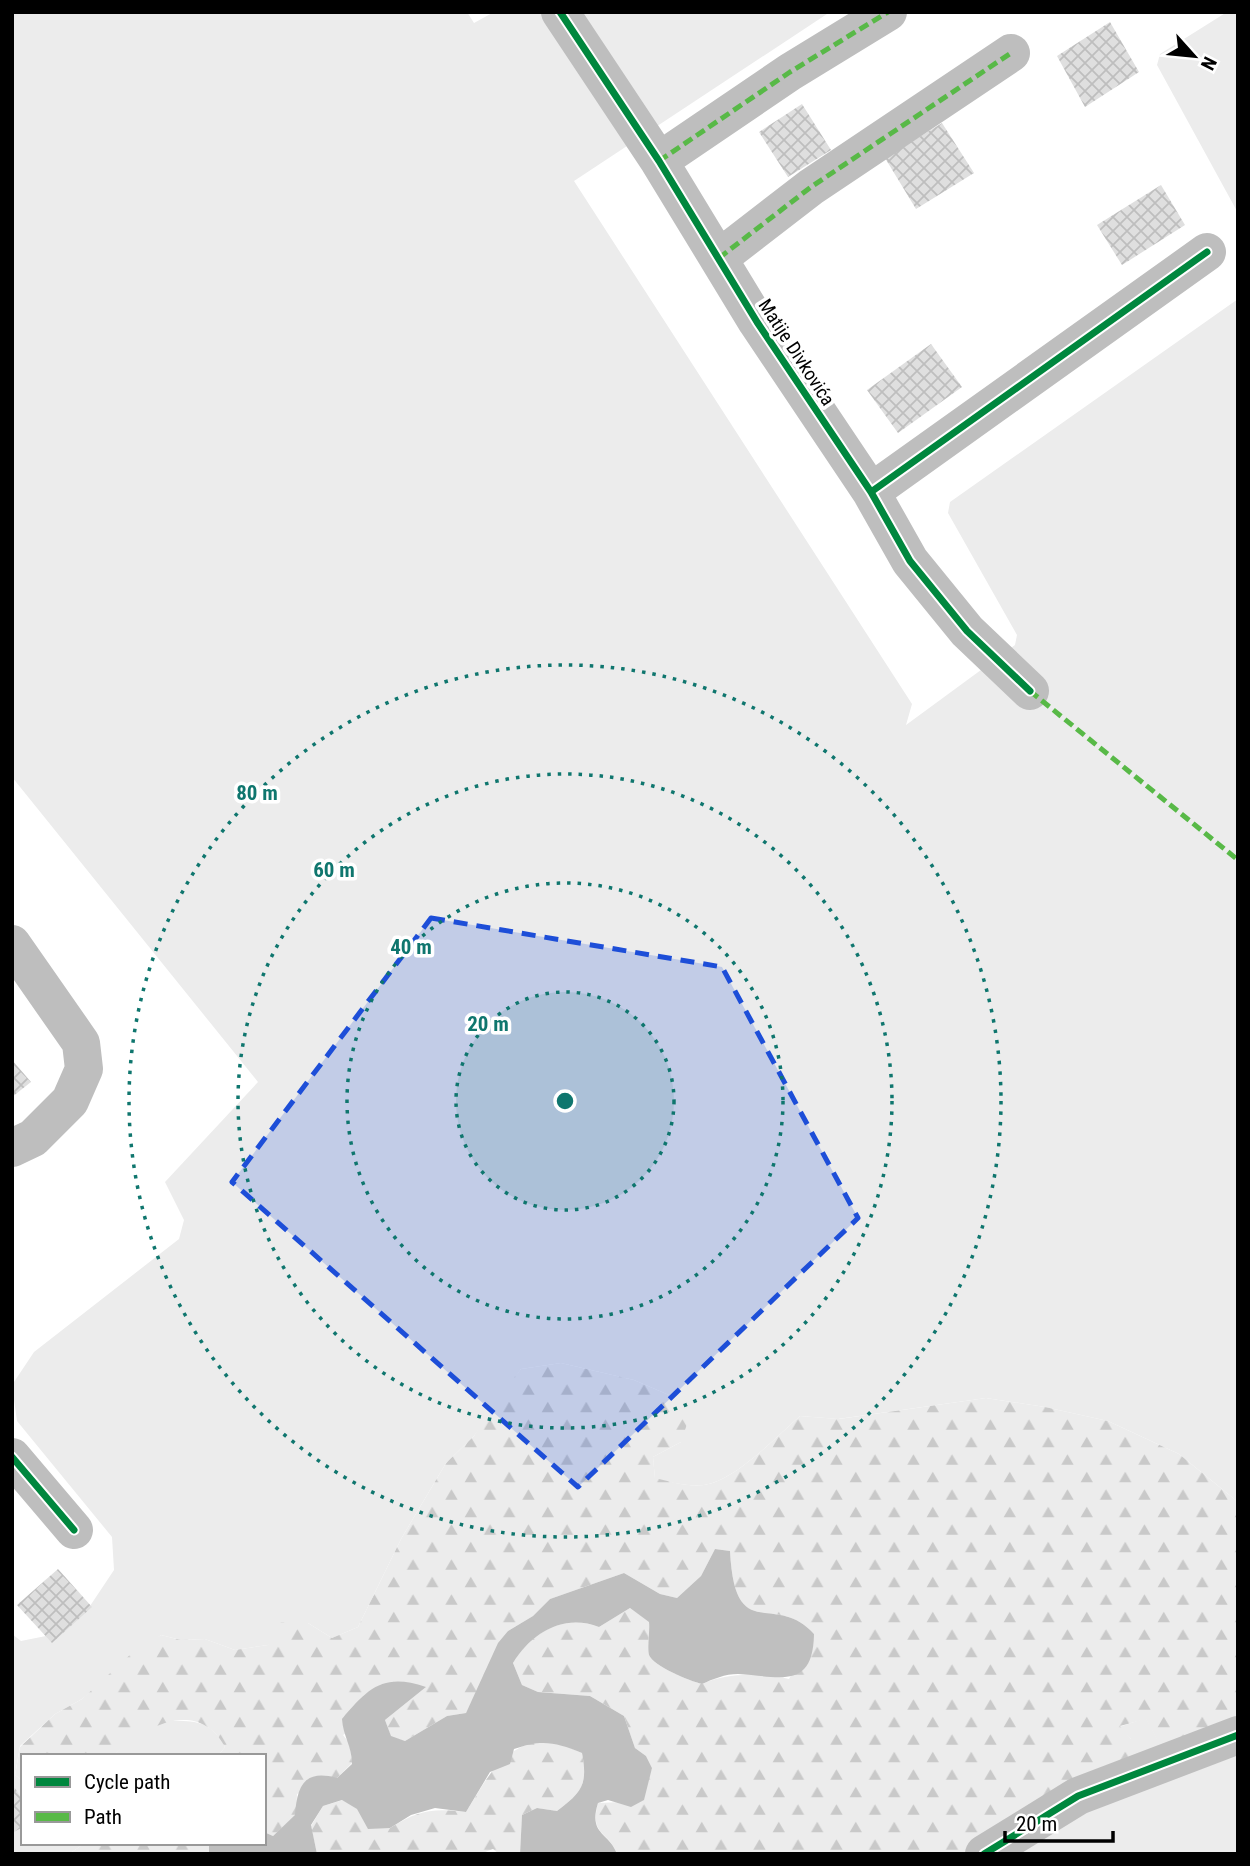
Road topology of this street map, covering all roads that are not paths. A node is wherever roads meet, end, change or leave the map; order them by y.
1 (560, 12) edge
2 (888, 12) edge
3 (1011, 52) dead end
4 (659, 161) junction
5 (1208, 252) dead end
6 (719, 258) junction
7 (871, 492) junction
8 (1030, 691) dead end
9 (12, 944) edge
10 (12, 1148) edge
11 (12, 1457) edge
12 (74, 1530) dead end
13 (1238, 1735) edge
14 (984, 1854) edge

1 - 4 street, Matije Divkovića
2 - 4 street
3 - 6 street
4 - 6 street, Matije Divkovića
5 - 7 street
6 - 7 street, Matije Divkovića
7 - 8 street, Matije Divkovića
9 - 10 street
11 - 12 street
13 - 14 street

